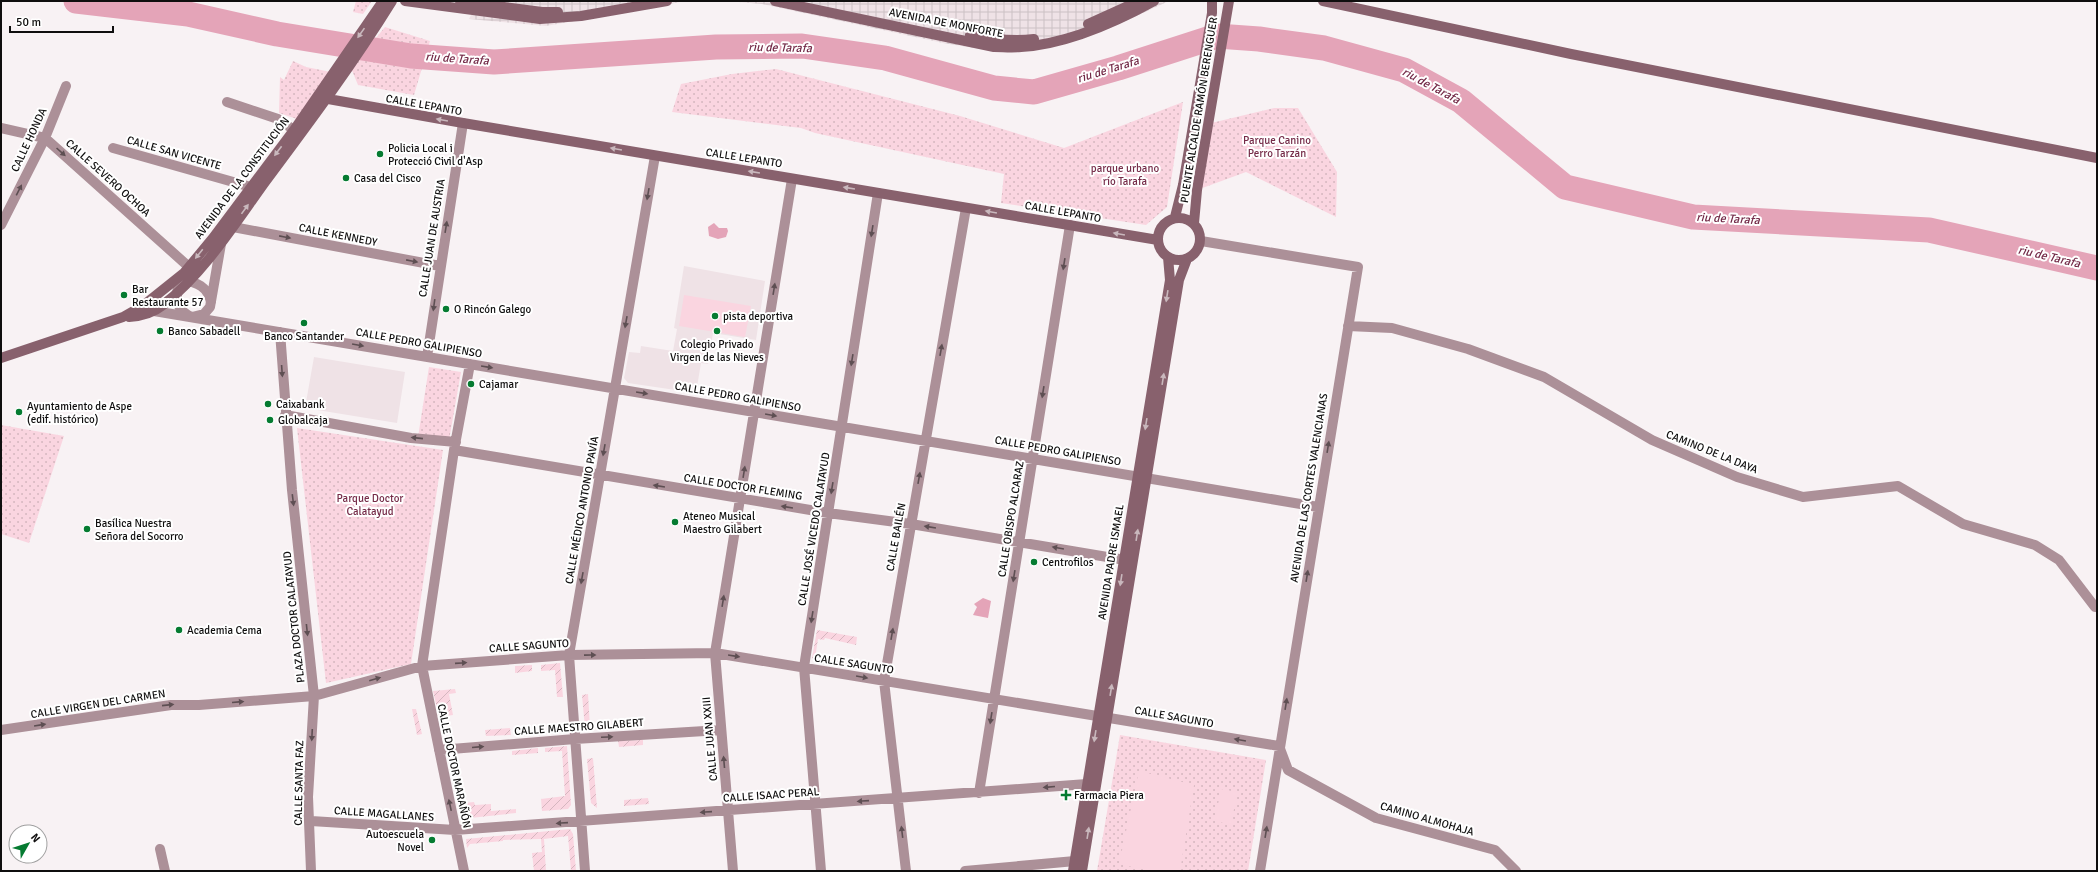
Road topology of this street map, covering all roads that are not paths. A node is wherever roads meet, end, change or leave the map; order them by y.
1 (406, 1) edge
2 (460, 1) edge
3 (625, 1) edge
4 (667, 1) edge
5 (775, 1) edge
6 (808, 1) edge
7 (1139, 1) edge
8 (1154, 1) edge
9 (1212, 1) edge
10 (1229, 1) edge
11 (1323, 1) edge
12 (1340, 1) edge
13 (390, 3) edge
14 (1365, 9) junction
15 (66, 86) dead end
16 (322, 98) junction
17 (226, 102) dead end
18 (463, 123) junction
19 (1, 128) edge
20 (294, 130) junction
21 (45, 138) junction
22 (113, 148) dead end
23 (655, 156) junction
24 (2097, 158) edge
25 (792, 179) junction
26 (251, 187) junction
27 (878, 193) junction
28 (966, 208) junction
29 (1175, 217) junction
30 (1194, 223) junction
31 (1, 225) edge
32 (1070, 225) junction
33 (233, 227) junction
34 (1158, 240) junction
35 (1201, 241) junction
36 (222, 242) junction
37 (1168, 257) junction
38 (1187, 259) junction
39 (440, 266) junction
40 (182, 277) junction
41 (177, 293) junction
42 (211, 302) junction
43 (154, 311) junction
44 (123, 317) junction
45 (192, 317) junction
46 (1348, 326) junction
47 (280, 332) junction
48 (427, 357) junction
49 (1, 358) edge
50 (470, 364) junction
51 (615, 388) junction
52 (754, 412) junction
53 (285, 415) junction
54 (842, 427) junction
55 (925, 441) junction
56 (455, 446) junction
57 (1032, 459) junction
58 (600, 476) junction
59 (1142, 477) junction
60 (740, 499) junction
61 (1318, 507) junction
62 (828, 513) junction
63 (911, 524) junction
64 (1019, 542) junction
65 (1128, 560) junction
66 (2097, 607) edge
67 (715, 653) junction
68 (569, 655) junction
69 (422, 666) junction
70 (804, 668) junction
71 (884, 681) junction
72 (314, 696) junction
73 (994, 699) junction
74 (1103, 717) junction
75 (1, 730) edge
76 (721, 730) junction
77 (575, 739) junction
78 (1279, 746) junction
79 (439, 750) junction
80 (1087, 784) junction
81 (979, 792) junction
82 (898, 798) junction
83 (815, 804) junction
84 (728, 811) junction
85 (311, 821) junction
86 (581, 821) junction
87 (455, 830) junction
88 (160, 849) dead end
89 (1074, 866) edge
90 (165, 871) edge
91 (311, 871) edge
92 (464, 871) edge
93 (585, 871) edge
94 (733, 871) edge
95 (821, 871) edge
96 (906, 871) edge
97 (965, 871) edge
98 (1082, 871) edge
99 (1260, 871) edge
100 (1516, 871) edge

1 - 4 street
2 - 3 street
5 - 8 street, AVENIDA DE MONFORTE
6 - 7 street, AVENIDA DE MONFORTE
9 - 29 street, PUENTE ALCALDE RAMÓN BERENGUER
10 - 30 street, PUENTE ALCALDE RAMÓN BERENGUER
11 - 14 street
12 - 14 street
13 - 16 street
14 - 24 street
15 - 21 street, CALLE HONDA
18 -> 16 street, CALLE LEPANTO
16 - 20 street, AVENIDA DE LA CONSTITUCIÓN
33 -> 16 street, AVENIDA DE LA CONSTITUCIÓN
17 - 20 street
23 -> 18 street, CALLE LEPANTO
39 -> 18 street, CALLE JUAN DE AUSTRIA
19 - 21 street, CALLE SEVERO OCHOA
20 -> 26 street, AVENIDA DE LA CONSTITUCIÓN
31 -> 21 street, CALLE HONDA
21 -> 40 street, CALLE SEVERO OCHOA
22 - 26 street, CALLE SAN VICENTE
25 -> 23 street, CALLE LEPANTO
23 -> 51 street, CALLE MÉDICO ANTONIO PAVÍA
27 -> 25 street, CALLE LEPANTO
52 -> 25 street, CALLE JUAN XXIII
26 -> 40 street, AVENIDA DE LA CONSTITUCIÓN
27 - 28 street, CALLE LEPANTO
27 -> 54 street, CALLE JOSÉ VICEDO CALATAYUD
32 -> 28 street, CALLE LEPANTO
55 -> 28 street, CALLE BAILÉN
29 - 30 street
29 - 34 street
30 - 35 street
34 -> 32 street, CALLE LEPANTO
32 -> 57 street, CALLE OBISPO ALCARAZ
33 - 36 street, AVENIDA DE LA CONSTITUCIÓN
33 -> 39 street, CALLE KENNEDY
34 - 37 street
35 - 38 street
35 - 46 street, AVENIDA DE LAS CORTES VALENCIANAS
36 - 40 street, AVENIDA DE LA CONSTITUCIÓN
36 - 42 street, AVENIDA DE LA CONSTITUCIÓN
37 - 38 street
37 -> 59 street, AVENIDA PADRE ISMAEL
59 -> 38 street, AVENIDA PADRE ISMAEL
39 -> 48 street, CALLE JUAN DE AUSTRIA
40 - 41 street, AVENIDA DE LA CONSTITUCIÓN
40 - 42 street
40 - 44 street, AVENIDA DE LA CONSTITUCIÓN
41 - 43 street, AVENIDA DE LA CONSTITUCIÓN
41 - 45 street
42 - 45 street
43 - 44 street, AVENIDA DE LA CONSTITUCIÓN
43 - 45 street, CALLE PEDRO GALIPIENSO
44 - 49 street, AVENIDA DE LA CONSTITUCIÓN
45 - 47 street, CALLE PEDRO GALIPIENSO
61 -> 46 street, AVENIDA DE LAS CORTES VALENCIANAS
46 - 66 street, CAMINO DE LA DAYA
47 -> 48 street, CALLE PEDRO GALIPIENSO
47 -> 53 street, PLAZA DOCTOR CALATAYUD
48 - 50 street, CALLE PEDRO GALIPIENSO
50 -> 51 street, CALLE PEDRO GALIPIENSO
50 - 56 street
51 -> 52 street, CALLE PEDRO GALIPIENSO
51 -> 58 street, CALLE MÉDICO ANTONIO PAVÍA
52 -> 54 street, CALLE PEDRO GALIPIENSO
60 -> 52 street, CALLE JUAN XXIII
56 -> 53 street
53 -> 72 street, PLAZA DOCTOR CALATAYUD
54 - 55 street, CALLE PEDRO GALIPIENSO
54 -> 62 street, CALLE JOSÉ VICEDO CALATAYUD
55 - 57 street, CALLE PEDRO GALIPIENSO
63 -> 55 street, CALLE BAILÉN
56 - 58 street, CALLE DOCTOR FLEMING
56 - 69 street
57 - 59 street, CALLE PEDRO GALIPIENSO
57 - 64 street, CALLE OBISPO ALCARAZ
60 -> 58 street, CALLE DOCTOR FLEMING
58 -> 68 street, CALLE MÉDICO ANTONIO PAVÍA
59 - 61 street, CALLE PEDRO GALIPIENSO
59 - 65 street, AVENIDA PADRE ISMAEL
62 -> 60 street, CALLE DOCTOR FLEMING
67 -> 60 street, CALLE JUAN XXIII
78 -> 61 street, AVENIDA DE LAS CORTES VALENCIANAS
62 - 63 street, CALLE DOCTOR FLEMING
62 -> 70 street, CALLE JOSÉ VICEDO CALATAYUD
64 -> 63 street, CALLE DOCTOR FLEMING
71 -> 63 street, CALLE BAILÉN
65 -> 64 street, CALLE DOCTOR FLEMING
64 -> 73 street, CALLE OBISPO ALCARAZ
65 - 74 street, AVENIDA PADRE ISMAEL
68 -> 67 street, CALLE SAGUNTO
67 -> 70 street, CALLE SAGUNTO
67 - 76 street, CALLE JUAN XXIII
69 -> 68 street, CALLE SAGUNTO
68 - 77 street, CALLE MÉDICO ANTONIO PAVÍA
72 -> 69 street, PLAZA DOCTOR CALATAYUD
69 - 79 street, CALLE DOCTOR MARAÑÓN
70 -> 71 street, CALLE SAGUNTO
70 - 83 street, CALLE JOSÉ VICEDO CALATAYUD
71 - 73 street, CALLE SAGUNTO
71 - 82 street, CALLE BAILÉN
75 -> 72 street, CALLE VIRGEN DEL CARMEN
72 -> 85 street, CALLE SANTA FAZ
73 - 74 street, CALLE SAGUNTO
73 -> 81 street, CALLE OBISPO ALCARAZ
78 -> 74 street, CALLE SAGUNTO
74 -> 80 street, AVENIDA PADRE ISMAEL
98 -> 74 street, AVENIDA PADRE ISMAEL
77 -> 76 street, CALLE MAESTRO GILABERT
84 -> 76 street, CALLE JUAN XXIII
79 -> 77 street, CALLE MAESTRO GILABERT
77 - 86 street, CALLE MÉDICO ANTONIO PAVÍA
99 -> 78 street, AVENIDA DE LAS CORTES VALENCIANAS
78 - 100 street, CAMINO ALMOHAJA
87 -> 79 street, CALLE DOCTOR MARAÑÓN
80 -> 81 street, CALLE ISAAC PERAL
80 - 89 street, AVENIDA PADRE ISMAEL
81 - 82 street, CALLE ISAAC PERAL
82 -> 83 street, CALLE ISAAC PERAL
96 -> 82 street, CALLE BAILÉN
83 - 84 street, CALLE ISAAC PERAL
83 - 95 street, CALLE JOSÉ VICEDO CALATAYUD
84 -> 86 street, CALLE ISAAC PERAL
84 - 94 street, CALLE JUAN XXIII
85 - 87 street, CALLE MAGALLANES
85 - 91 street, CALLE SANTA FAZ
86 -> 87 street, CALLE ISAAC PERAL
86 - 93 street, CALLE MÉDICO ANTONIO PAVÍA
87 - 92 street, CALLE DOCTOR MARAÑÓN
88 - 90 street
89 - 97 street

